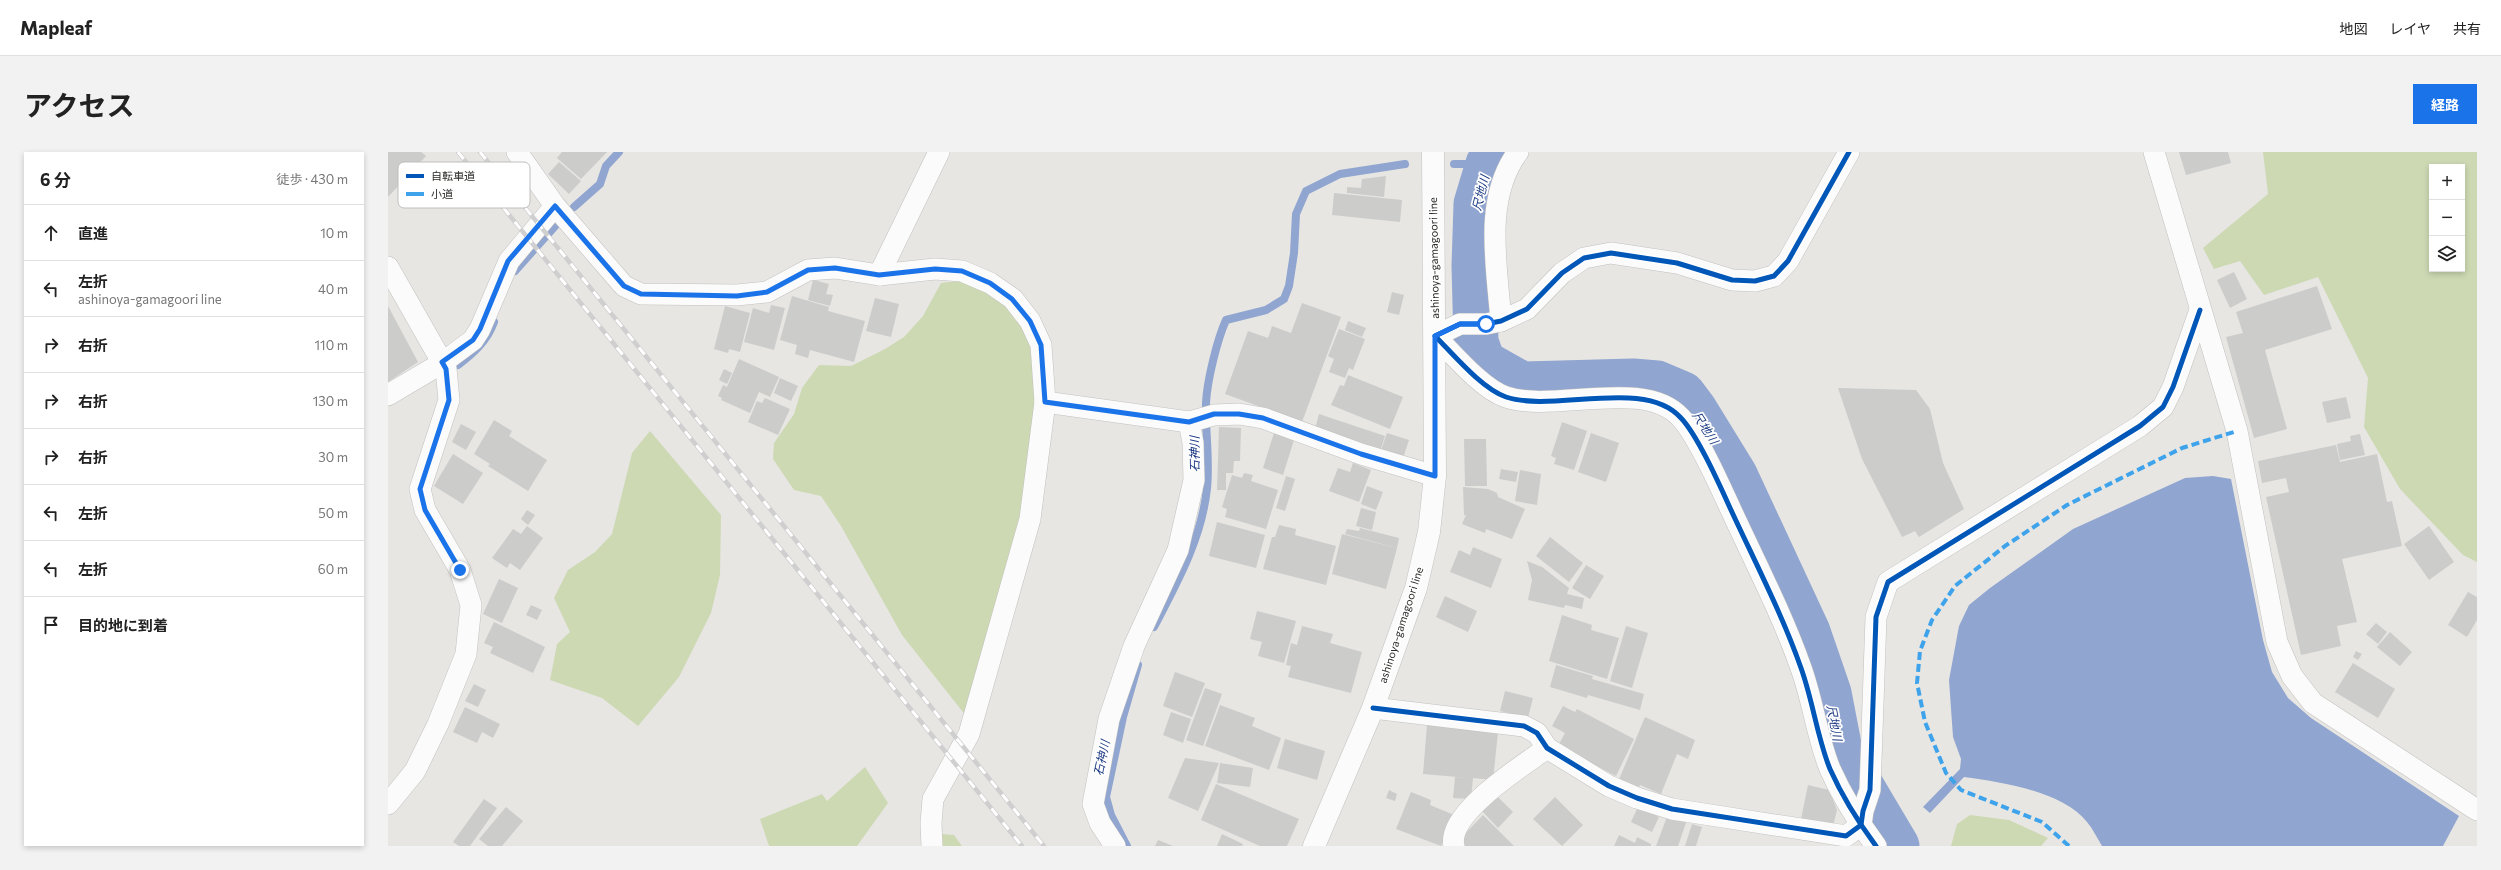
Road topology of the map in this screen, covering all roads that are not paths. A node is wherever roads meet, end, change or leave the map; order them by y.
1 (517, 152) edge
2 (939, 152) edge
3 (1433, 152) edge
4 (1518, 152) edge
5 (1849, 152) edge
6 (2154, 152) edge
7 (524, 162) edge
8 (530, 170) edge
9 (555, 206) junction
10 (388, 267) edge
11 (879, 275) junction
12 (2200, 310) junction
13 (1494, 323) junction
14 (1435, 336) junction
15 (442, 362) junction
16 (388, 395) edge
17 (1045, 402) junction
18 (1199, 418) junction
19 (1435, 476) junction
20 (1373, 708) junction
21 (1547, 748) junction
22 (388, 804) edge
23 (2477, 810) edge
24 (1862, 818) junction
25 (932, 846) edge
26 (1115, 846) edge
27 (1314, 846) edge
28 (1454, 846) edge
29 (1876, 846) edge

1 - 7 street
2 - 11 street
3 - 14 main road, ashinoya-gamagoori line
4 - 13 street
5 - 13 street
6 - 12 street
8 - 9 street
9 - 11 street
9 - 15 street
10 - 15 street
11 - 17 street
12 - 23 street
12 - 24 street
13 - 14 street
14 - 19 main road, ashinoya-gamagoori line
14 - 24 street
15 - 16 street
15 - 22 street
17 - 18 street
17 - 25 street
18 - 19 street
18 - 26 street
19 - 20 main road, ashinoya-gamagoori line
20 - 21 street
20 - 27 main road, ashinoya-gamagoori line
21 - 24 street
21 - 28 street
24 - 29 street

